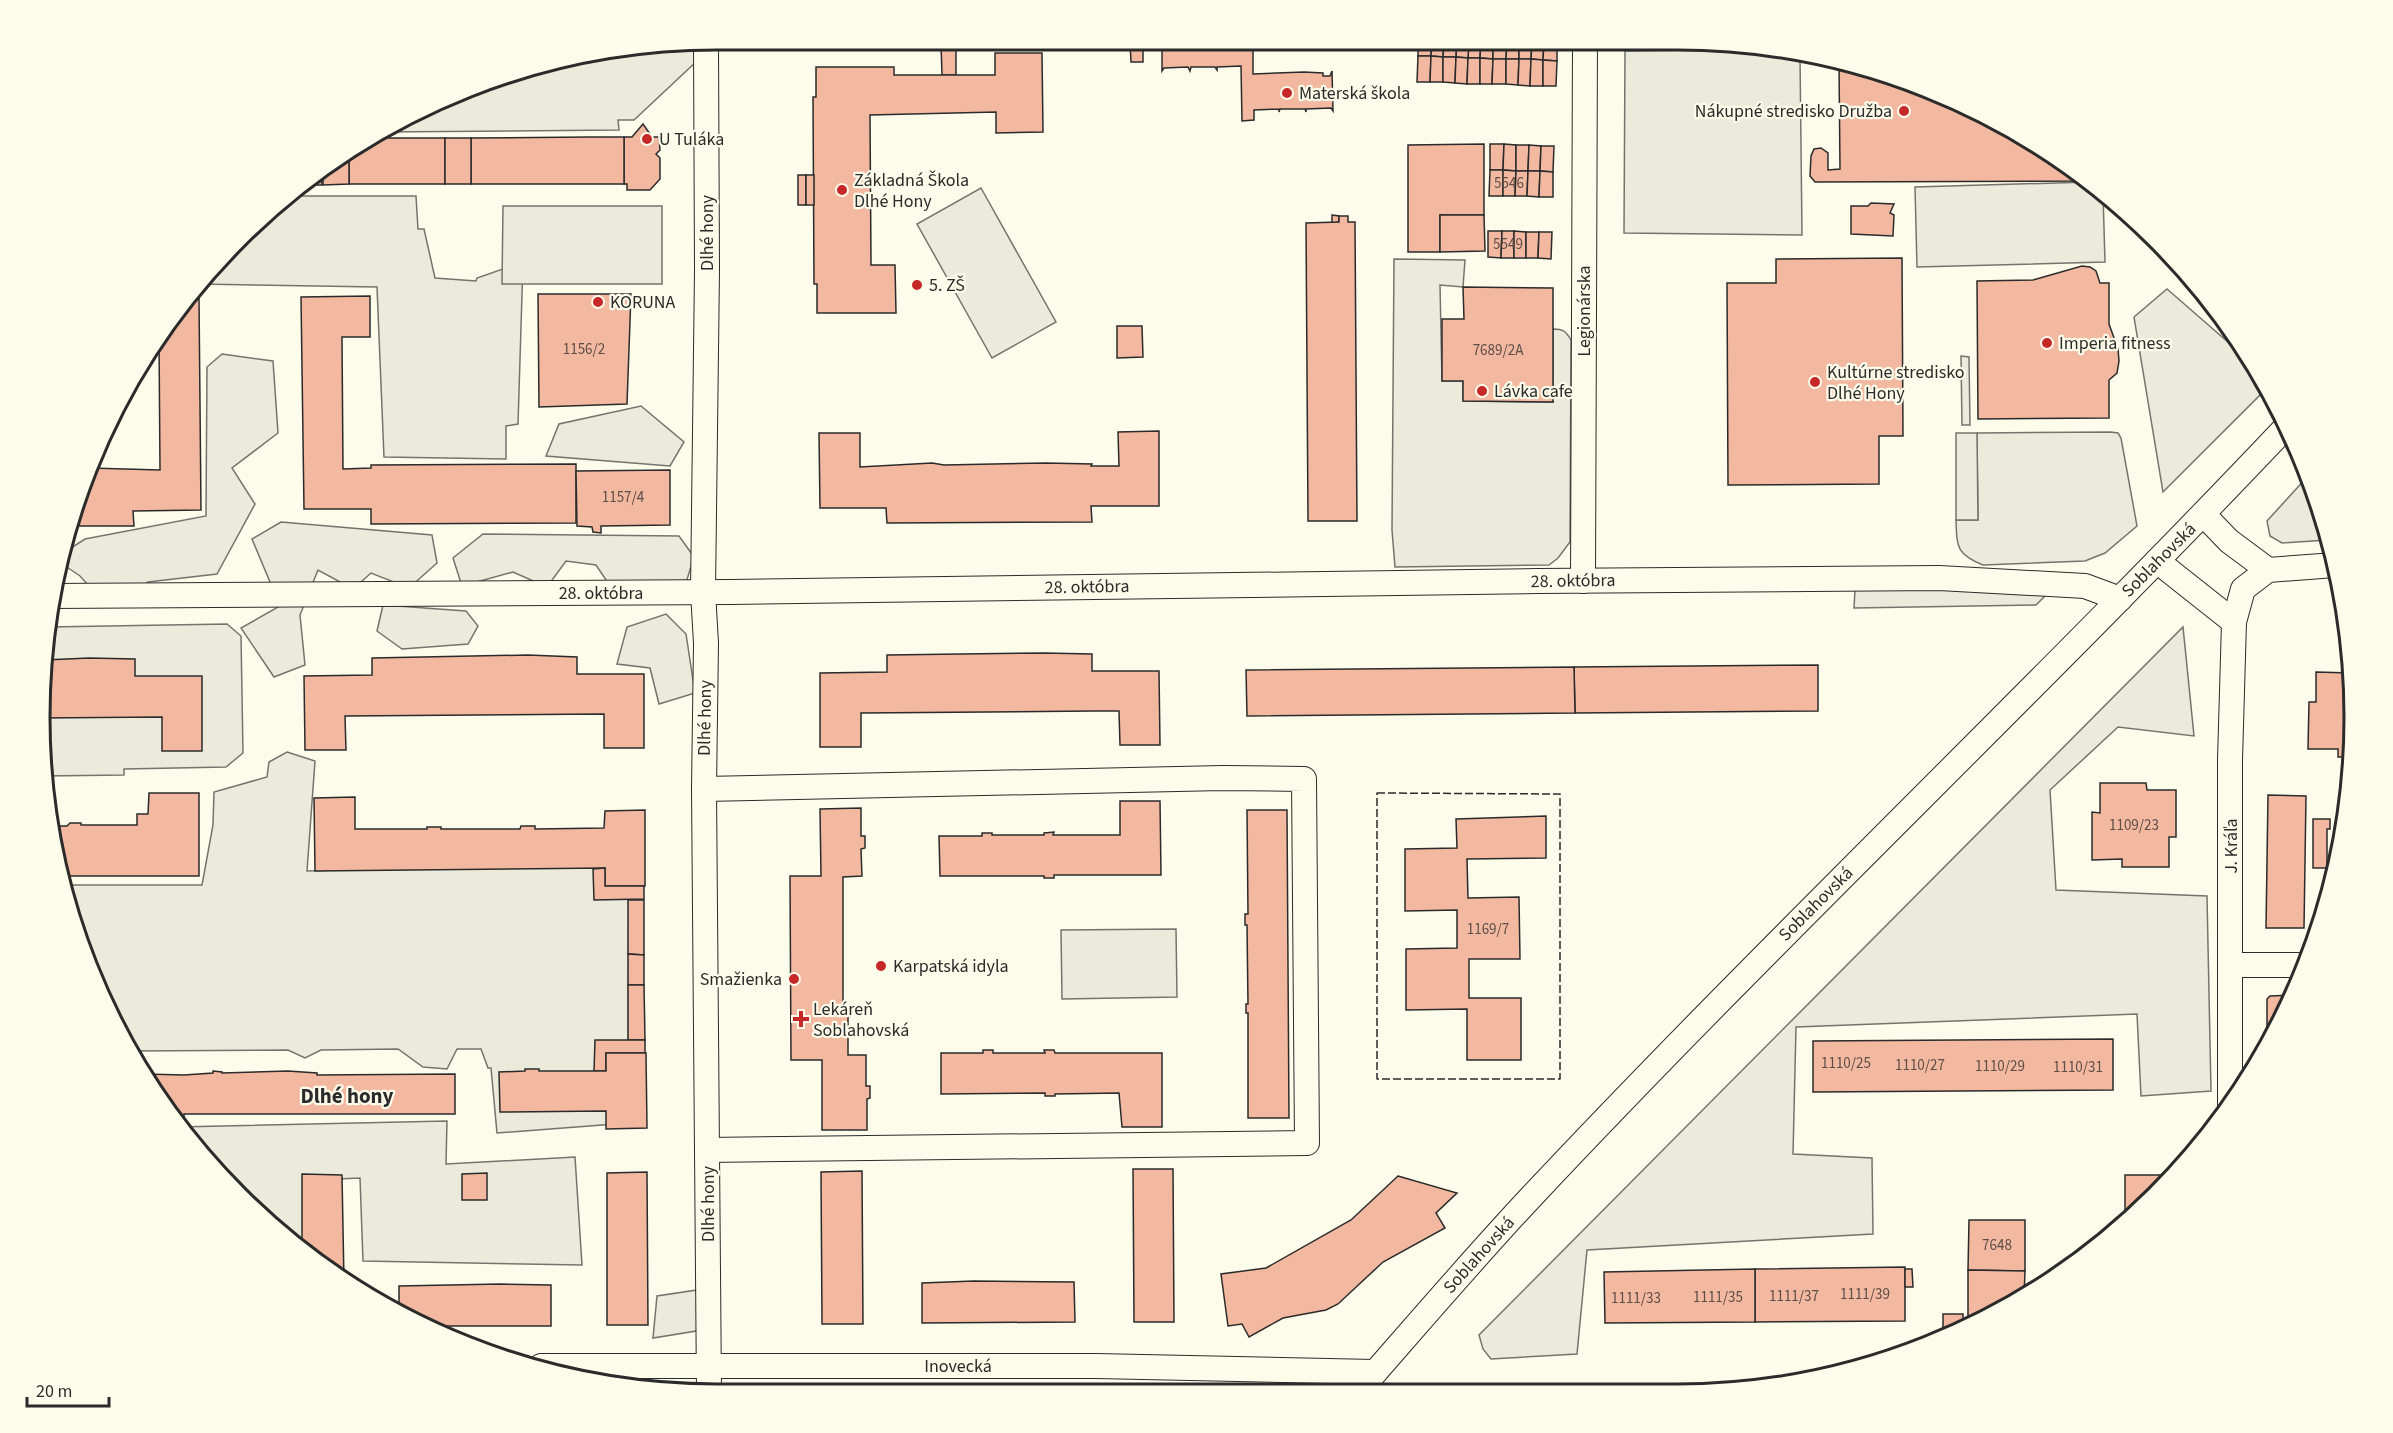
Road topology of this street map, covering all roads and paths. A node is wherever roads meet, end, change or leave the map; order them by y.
1 (706, 50) edge
2 (1585, 50) edge
3 (2280, 433) edge
4 (2203, 514) junction
5 (2157, 561) junction
6 (2326, 566) edge
7 (2268, 570) junction
8 (1583, 581) junction
9 (703, 592) junction
10 (60, 596) edge
11 (2120, 599) junction
12 (2234, 622) junction
13 (704, 789) junction
14 (2231, 965) junction
15 (2295, 966) edge
16 (2230, 1088) edge
17 (707, 1150) junction
18 (709, 1365) junction
19 (564, 1366) edge
20 (1375, 1372) junction
21 (709, 1384) edge
22 (1364, 1384) edge

1 - 9 street, Dlhé hony
2 - 8 street, Legionárska
3 - 4 street, Soblahovská
4 - 5 street, Soblahovská
4 - 7 street
5 - 11 street, Soblahovská
5 - 12 street
6 - 7 street
7 - 12 street, J. Kráľa
8 - 9 street, 28. októbra
8 - 11 street, 28. októbra
9 - 10 street, 28. októbra
9 - 13 street, Dlhé hony
11 - 20 street, Soblahovská
12 - 14 street, J. Kráľa
13 - 17 street, Dlhé hony
13 - 17 street
14 - 15 street
14 - 16 street, J. Kráľa
17 - 18 street, Dlhé hony
18 - 19 street, Inovecká
18 - 20 street, Inovecká
18 - 21 street, Dlhé hony
20 - 22 street, Soblahovská

